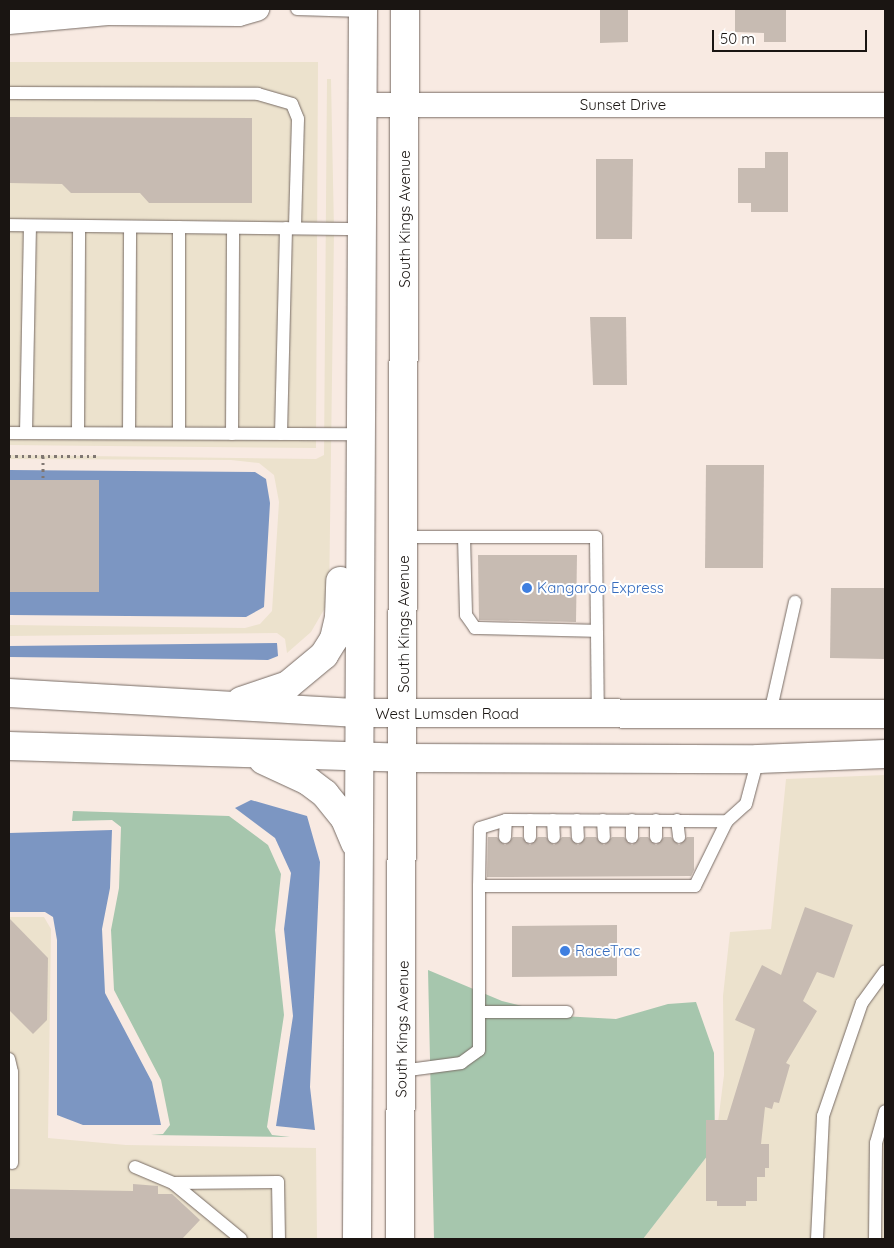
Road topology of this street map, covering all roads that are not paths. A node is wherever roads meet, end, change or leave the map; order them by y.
1 (257, 9) edge
2 (297, 9) edge
3 (405, 9) edge
4 (362, 10) edge
5 (86, 12) edge
6 (9, 22) edge
7 (9, 93) edge
8 (361, 105) junction
9 (406, 105) junction
10 (885, 106) edge
11 (9, 225) edge
12 (30, 226) junction
13 (79, 226) junction
14 (130, 227) junction
15 (179, 227) junction
16 (233, 228) junction
17 (291, 228) junction
18 (360, 229) junction
19 (9, 433) edge
20 (26, 433) junction
21 (78, 433) junction
22 (128, 433) junction
23 (179, 433) junction
24 (232, 434) junction
25 (282, 434) junction
26 (360, 434) junction
27 (404, 537) junction
28 (464, 537) junction
29 (795, 602) dead end
30 (596, 631) junction
31 (9, 693) edge
32 (220, 706) junction
33 (358, 713) junction
34 (770, 713) junction
35 (403, 714) junction
36 (598, 714) junction
37 (885, 714) edge
38 (9, 746) edge
39 (247, 754) junction
40 (885, 754) edge
41 (358, 758) junction
42 (404, 758) junction
43 (758, 759) junction
44 (506, 820) junction
45 (530, 820) junction
46 (554, 820) junction
47 (577, 820) junction
48 (603, 820) junction
49 (632, 820) junction
50 (656, 820) junction
51 (678, 820) junction
52 (727, 821) junction
53 (530, 837) dead end
54 (554, 837) dead end
55 (578, 837) dead end
56 (604, 837) dead end
57 (632, 837) dead end
58 (656, 837) dead end
59 (679, 837) dead end
60 (505, 838) dead end
61 (357, 847) junction
62 (479, 886) junction
63 (885, 971) edge
64 (479, 1012) junction
65 (567, 1012) dead end
66 (9, 1059) edge
67 (401, 1071) junction
68 (885, 1111) edge
69 (12, 1163) dead end
70 (135, 1167) dead end
71 (173, 1183) junction
72 (241, 1239) edge
73 (280, 1239) edge
74 (356, 1239) edge
75 (400, 1239) edge
76 (817, 1239) edge
77 (875, 1239) edge

1 - 5 street
2 - 4 lane
3 - 9 main road, South Kings Avenue
4 - 8 main road
5 - 6 street
7 - 17 lane
8 - 9 street, Sunset Drive
8 - 18 main road
9 - 10 street, Sunset Drive
9 - 27 main road, South Kings Avenue
11 - 12 lane
12 - 13 lane
12 - 20 lane
13 - 14 lane
13 - 21 lane
14 - 15 lane
14 - 22 lane
15 - 16 lane
15 - 23 lane
16 - 17 lane
16 - 24 lane
17 - 18 lane
17 - 25 lane
18 - 26 main road
19 - 20 lane
20 - 21 lane
21 - 22 lane
22 - 23 lane
23 - 24 lane
24 - 25 lane
25 - 26 lane
26 - 32 main road
26 - 33 main road
27 - 28 lane
27 - 35 main road, South Kings Avenue
28 - 30 lane
28 - 30 lane
29 - 34 lane
30 - 36 lane
31 - 32 main road, West Lumsden Road
32 - 33 main road, West Lumsden Road
33 - 35 main road, West Lumsden Road
33 - 41 main road
34 - 36 main road, West Lumsden Road
34 - 37 main road, West Lumsden Road
35 - 36 main road, West Lumsden Road
35 - 42 main road, South Kings Avenue
38 - 39 main road
39 - 41 main road
39 - 61 main road
40 - 43 main road
41 - 42 main road
41 - 61 main road
42 - 43 main road
42 - 67 main road, South Kings Avenue
43 - 52 lane
44 - 45 lane
44 - 60 lane
44 - 62 lane
45 - 46 lane
45 - 53 lane
46 - 47 lane
46 - 54 lane
47 - 48 lane
47 - 55 lane
48 - 49 lane
48 - 56 lane
49 - 50 lane
49 - 57 lane
50 - 51 lane
50 - 58 lane
51 - 52 lane
51 - 59 lane
52 - 62 lane
61 - 74 main road
62 - 64 lane
63 - 76 lane
64 - 65 lane
64 - 67 lane
66 - 69 lane
67 - 75 main road, South Kings Avenue
68 - 77 lane
70 - 71 lane
71 - 72 lane
71 - 73 lane

